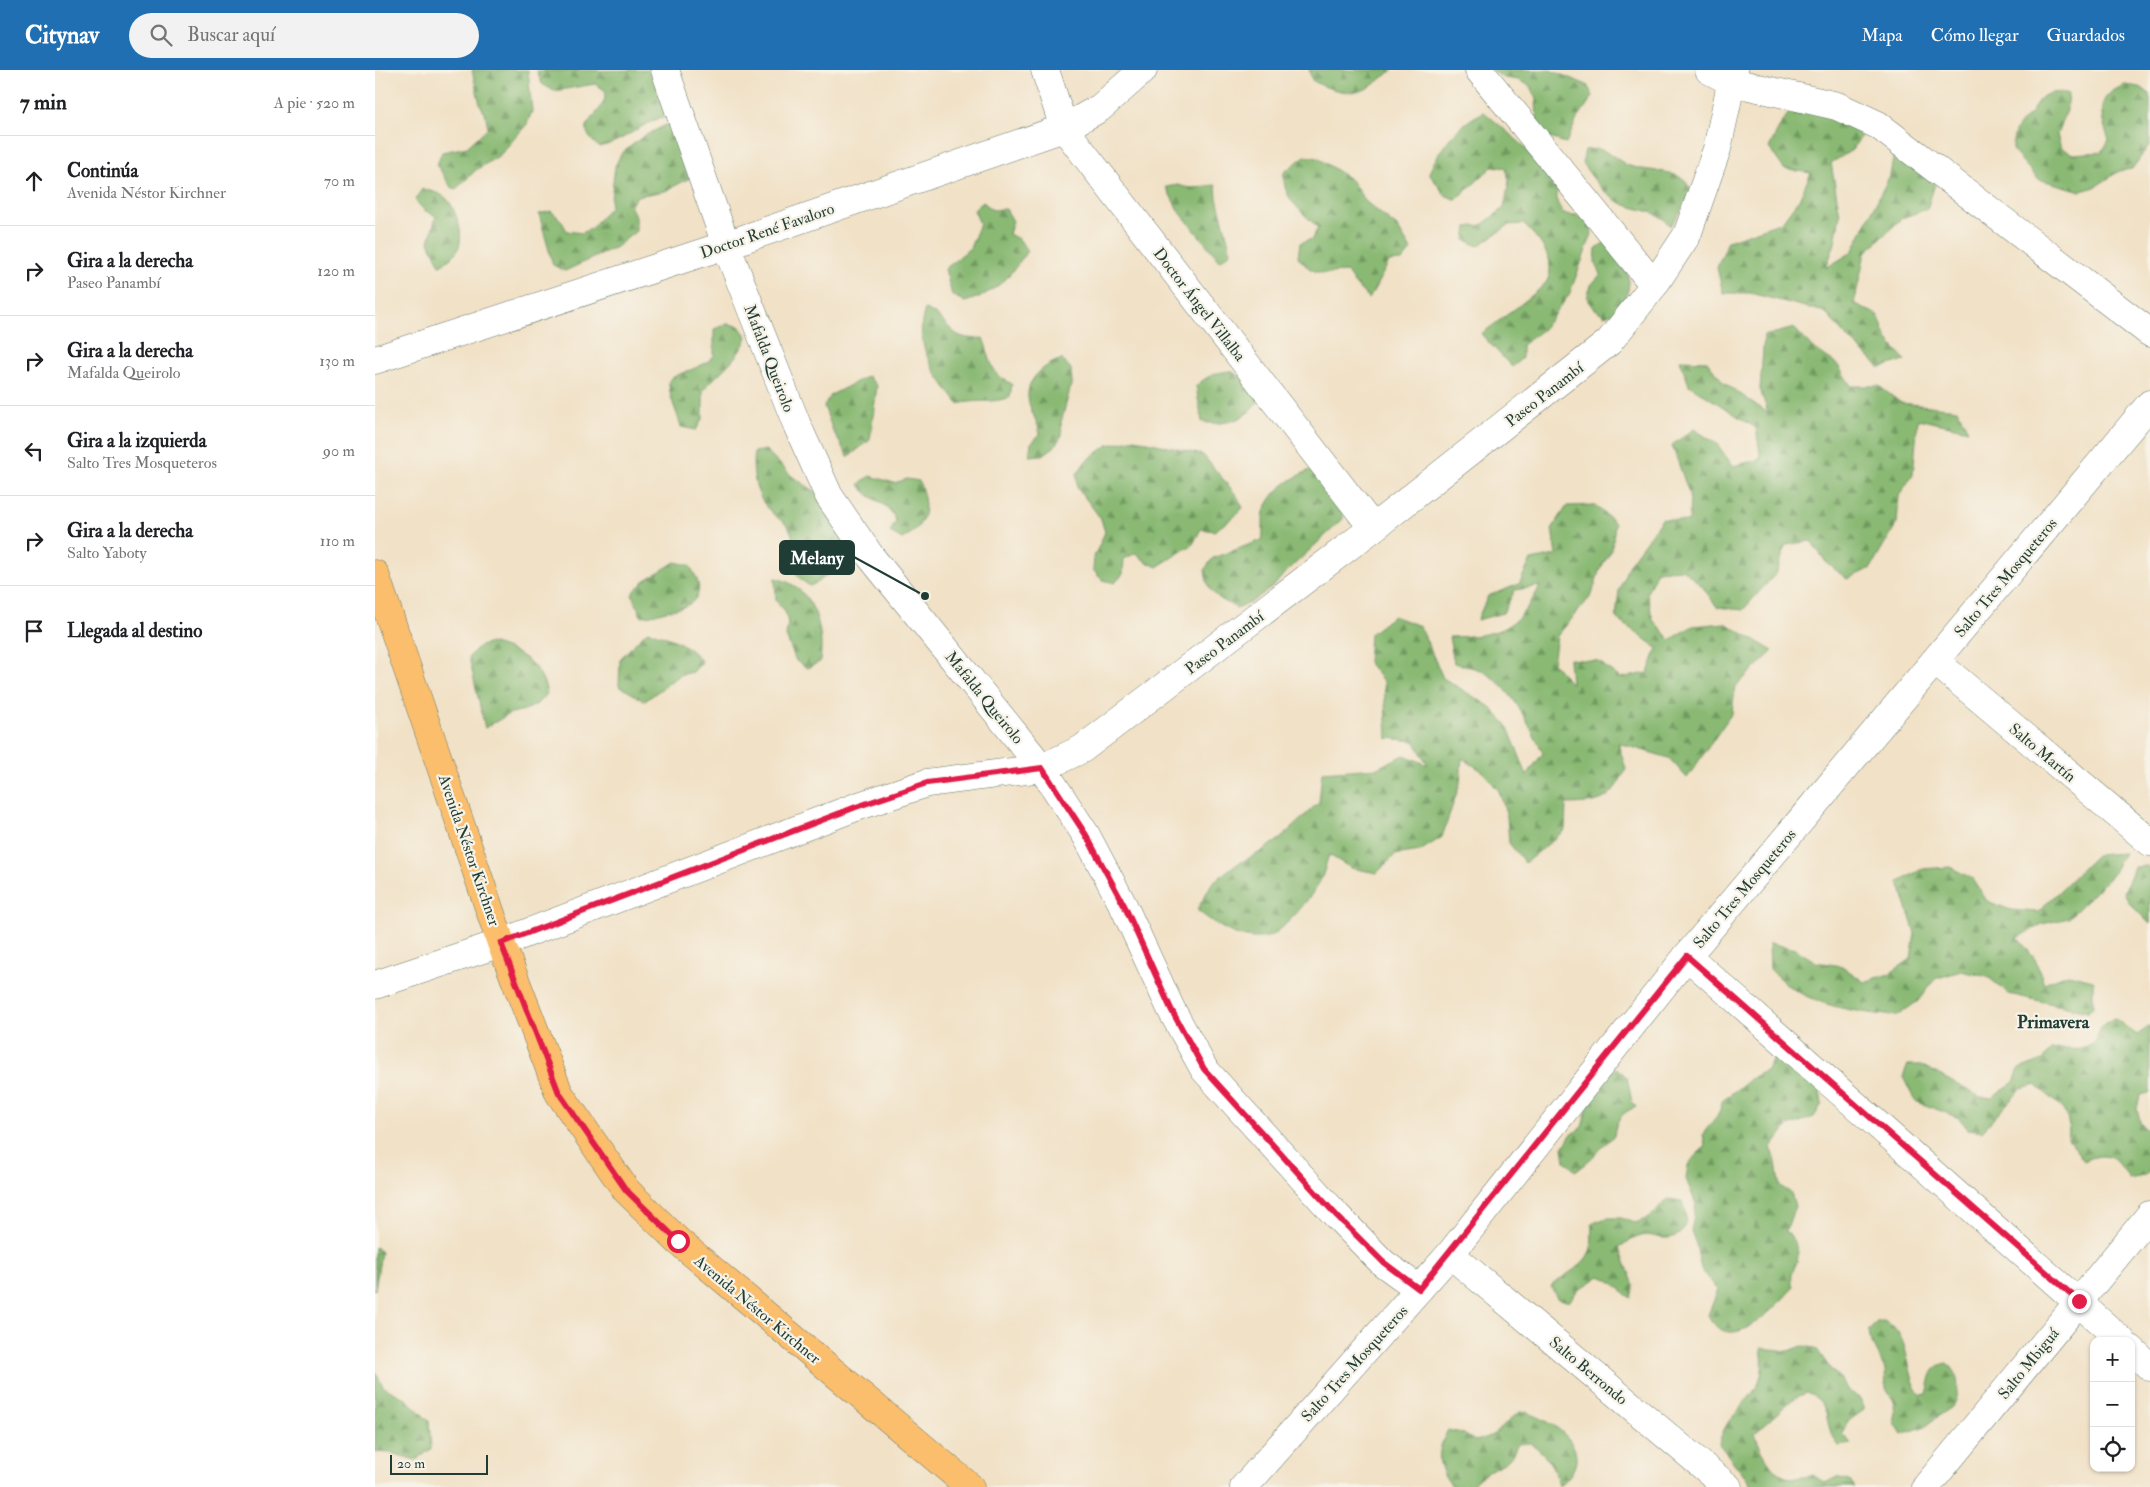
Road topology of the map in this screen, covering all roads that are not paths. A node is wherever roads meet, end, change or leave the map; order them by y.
1 (665, 70) edge
2 (1045, 70) edge
3 (1143, 70) edge
4 (1479, 70) edge
5 (1725, 74) edge
6 (1064, 128) junction
7 (726, 245) junction
8 (1654, 285) junction
9 (2150, 333) edge
10 (375, 360) edge
11 (2150, 404) edge
12 (1373, 528) junction
13 (375, 574) edge
14 (383, 624) edge
15 (1935, 661) junction
16 (1042, 768) junction
17 (2150, 842) edge
18 (501, 943) junction
19 (1687, 956) junction
20 (375, 985) edge
21 (2150, 1216) edge
22 (1450, 1254) junction
23 (1419, 1289) junction
24 (2079, 1301) junction
25 (2118, 1337) edge
26 (2135, 1353) edge
27 (2150, 1367) edge
28 (969, 1487) edge
29 (1244, 1487) edge
30 (1728, 1487) edge
31 (1925, 1487) edge

1 - 7 street, Mafalda Queirolo
2 - 6 street, Doctor Ángel Villalba
3 - 6 street, Doctor René Favaloro
4 - 8 street
5 - 8 street, Paseo Panambí
5 - 9 street
6 - 7 street, Doctor René Favaloro
6 - 12 street, Doctor Ángel Villalba
7 - 10 street, Doctor René Favaloro
7 - 16 street, Mafalda Queirolo
8 - 12 street, Paseo Panambí
11 - 15 street, Salto Tres Mosqueteros
12 - 16 street, Paseo Panambí
13 - 14 main road, Avenida Néstor Kirchner
14 - 18 main road, Avenida Néstor Kirchner
15 - 17 street, Salto Martín
15 - 19 street, Salto Tres Mosqueteros
16 - 18 street, Paseo Panambí
16 - 23 street, Mafalda Queirolo
18 - 20 street, Paseo Panambí
18 - 28 main road, Avenida Néstor Kirchner
19 - 22 street, Salto Tres Mosqueteros
19 - 24 street
21 - 24 street, Salto Mbiguá
22 - 23 street, Salto Tres Mosqueteros
22 - 30 street, Salto Berrondo
23 - 29 street, Salto Tres Mosqueteros
24 - 25 street
24 - 31 street, Salto Mbiguá
26 - 27 street

